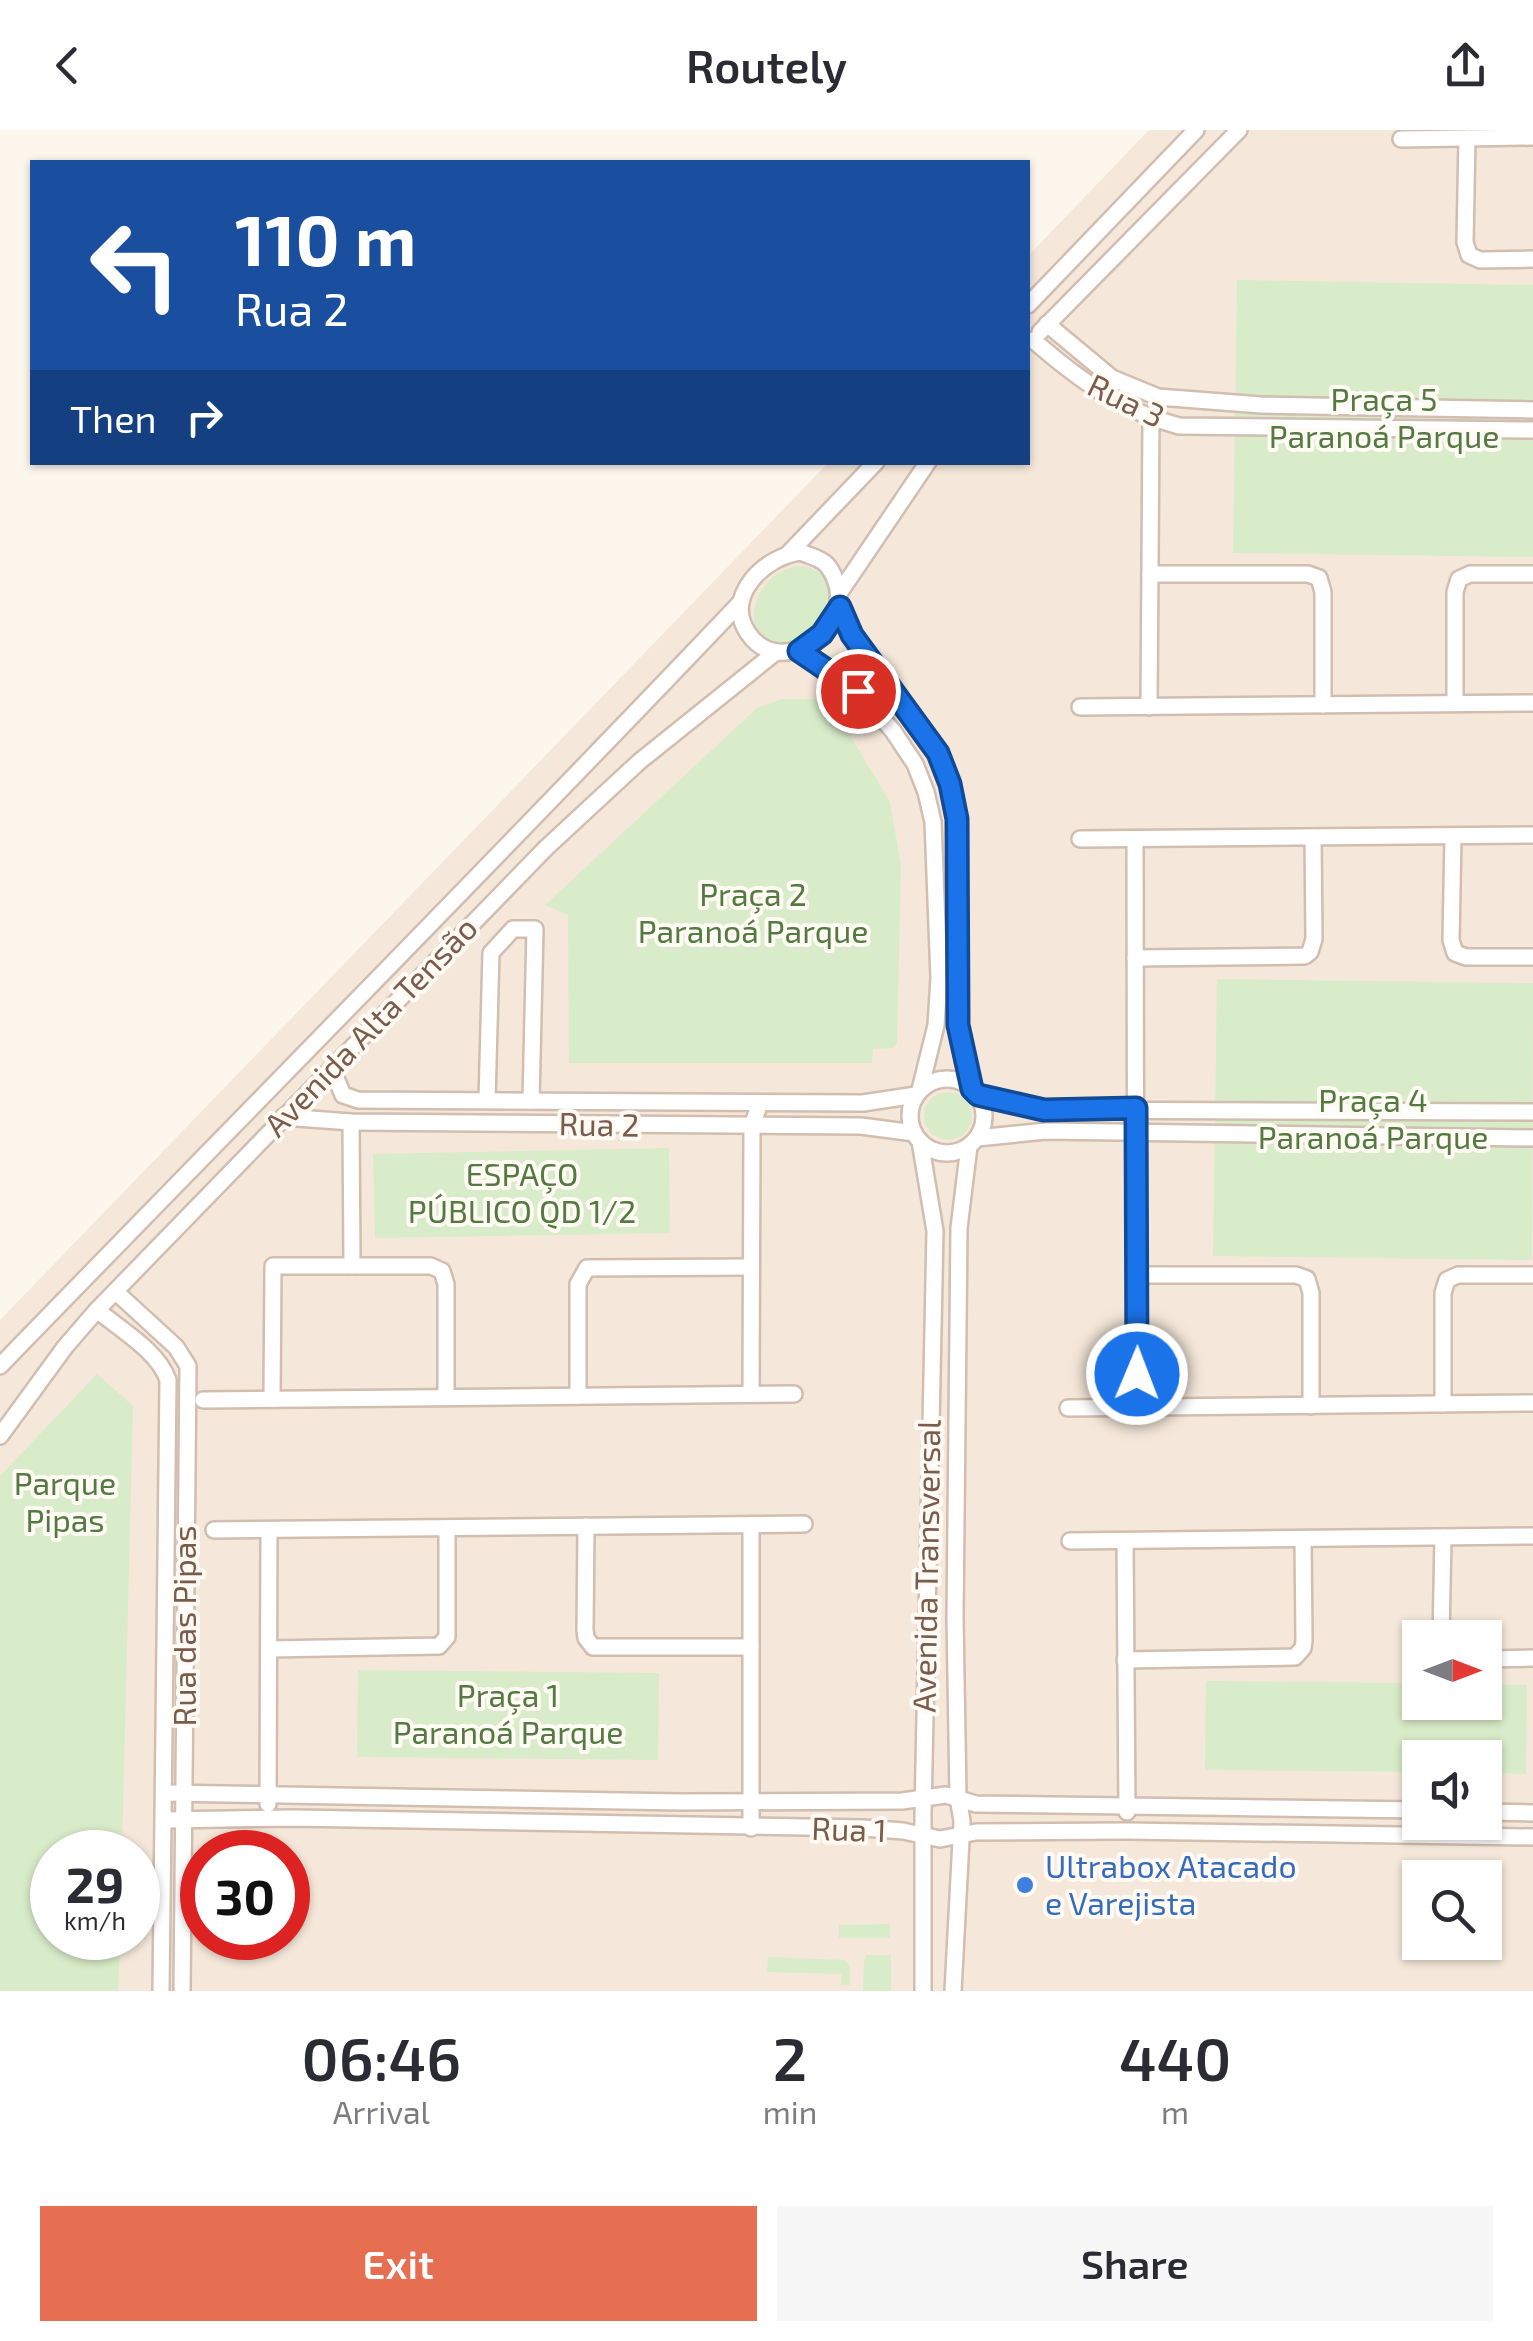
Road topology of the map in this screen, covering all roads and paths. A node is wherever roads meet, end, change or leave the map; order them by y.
1 (1196, 130) edge
2 (1239, 130) edge
3 (1533, 137) edge
4 (1467, 138) junction
5 (1402, 139) dead end
6 (1533, 259) edge
7 (1030, 303) edge
8 (1047, 324) junction
9 (1030, 343) edge
10 (1533, 410) edge
11 (1151, 418) junction
12 (1533, 430) edge
13 (873, 465) edge
14 (926, 465) edge
15 (788, 554) junction
16 (1150, 574) junction
17 (1533, 574) edge
18 (840, 600) junction
19 (740, 602) junction
20 (799, 651) junction
21 (776, 652) junction
22 (1533, 703) edge
23 (1455, 704) junction
24 (1324, 705) junction
25 (1149, 707) junction
26 (1080, 708) dead end
27 (1533, 835) edge
28 (1453, 836) junction
29 (1314, 837) junction
30 (1135, 839) junction
31 (1080, 840) dead end
32 (1533, 957) edge
33 (1135, 958) junction
34 (332, 1069) junction
35 (918, 1092) junction
36 (975, 1092) junction
37 (487, 1100) junction
38 (532, 1100) junction
39 (760, 1103) junction
40 (1136, 1108) junction
41 (1533, 1112) edge
42 (283, 1118) junction
43 (351, 1122) junction
44 (752, 1126) junction
45 (1137, 1134) junction
46 (917, 1137) junction
47 (1533, 1138) edge
48 (973, 1142) junction
49 (352, 1266) junction
50 (751, 1267) junction
51 (1138, 1274) junction
52 (1533, 1275) edge
53 (116, 1292) junction
54 (97, 1310) junction
55 (0, 1366) edge
56 (751, 1394) junction
57 (794, 1394) dead end
58 (578, 1396) junction
59 (446, 1397) junction
60 (272, 1399) junction
61 (203, 1400) dead end
62 (1443, 1404) junction
63 (1533, 1404) edge
64 (1311, 1406) junction
65 (1136, 1407) junction
66 (1068, 1408) dead end
67 (0, 1436) edge
68 (752, 1524) junction
69 (804, 1524) dead end
70 (586, 1526) junction
71 (447, 1528) junction
72 (214, 1530) dead end
73 (268, 1530) junction
74 (1533, 1536) edge
75 (1443, 1537) junction
76 (1303, 1539) junction
77 (1070, 1541) dead end
78 (1125, 1541) junction
79 (1441, 1620) edge
80 (751, 1646) junction
81 (268, 1649) junction
82 (1533, 1658) edge
83 (1502, 1659) edge
84 (1125, 1660) junction
85 (164, 1794) junction
86 (184, 1794) junction
87 (268, 1794) junction
88 (923, 1797) junction
89 (958, 1797) junction
90 (750, 1802) junction
91 (1127, 1806) junction
92 (1402, 1810) edge
93 (1502, 1813) edge
94 (1533, 1814) edge
95 (268, 1818) junction
96 (164, 1820) junction
97 (184, 1820) junction
98 (751, 1828) junction
99 (1126, 1831) junction
100 (924, 1837) junction
101 (959, 1837) junction
102 (1533, 1837) edge
103 (161, 1991) edge
104 (182, 1991) edge
105 (923, 1991) edge
106 (953, 1991) edge

1 - 7 street
2 - 8 street
3 - 4 street
4 - 5 street
4 - 6 street
8 - 9 street
8 - 10 street, Rua 3
9 - 11 street, Rua 3
11 - 12 street, Rua 3
11 - 16 street
13 - 15 street
14 - 18 street
15 - 18 street
15 - 19 street
16 - 24 street
16 - 25 street
17 - 23 street
18 - 20 street
18 - 36 street, Avenida Transversal
19 - 21 street
19 - 55 street, Avenida Alta Tensão
20 - 21 street
20 - 35 street, Avenida Transversal
21 - 34 street, Avenida Alta Tensão
22 - 23 street
23 - 24 street
24 - 25 street
25 - 26 street
27 - 28 street
28 - 29 street
28 - 32 street
29 - 30 street
29 - 33 street
30 - 31 street
30 - 33 street
33 - 40 street
34 - 37 street, Rua 2
34 - 42 street, Avenida Alta Tensão
35 - 36 street
35 - 39 street, Rua 2
35 - 46 street, Avenida Transversal
36 - 40 street
36 - 48 street, Avenida Transversal
37 - 38 street, Rua 2
37 - 38 street
38 - 39 street, Rua 2
39 - 44 street
40 - 41 street
40 - 45 street
42 - 43 street, Rua 2
42 - 53 street, Avenida Alta Tensão
43 - 44 street, Rua 2
43 - 49 street
44 - 46 street, Rua 2
44 - 50 street
45 - 47 street
45 - 48 street
45 - 51 street
46 - 48 street
46 - 88 street, Avenida Transversal
48 - 89 street, Avenida Transversal
49 - 59 street
49 - 60 street
50 - 56 street
50 - 58 street
51 - 64 street
51 - 65 street
52 - 62 street
53 - 54 street, Avenida Alta Tensão
53 - 86 street, Rua das Pipas
54 - 67 street, Avenida Alta Tensão
54 - 85 street, Rua das Pipas
56 - 57 street
56 - 58 street
58 - 59 street
59 - 60 street
60 - 61 street
62 - 63 street
62 - 64 street
64 - 65 street
65 - 66 street
68 - 69 street
68 - 70 street
68 - 80 street
70 - 71 street
70 - 80 street
71 - 73 street
71 - 81 street
72 - 73 street
73 - 81 street
74 - 75 street
75 - 76 street
75 - 79 street
76 - 78 street
76 - 84 street
77 - 78 street
78 - 84 street
80 - 90 street
81 - 87 street
82 - 83 street
84 - 91 street
85 - 86 street, Rua 1
85 - 96 street, Rua das Pipas
86 - 87 street, Rua 1
86 - 97 street, Rua das Pipas
87 - 90 street, Rua 1
87 - 95 street
88 - 89 street, Rua 1
88 - 90 street, Rua 1
88 - 100 street, Avenida Transversal
89 - 91 street, Rua 1
89 - 101 street, Avenida Transversal
90 - 98 street
91 - 92 street, Rua 1
91 - 99 street
93 - 94 street
95 - 97 street, Rua 1
95 - 98 street, Rua 1
96 - 97 street, Rua 1
96 - 103 street, Rua das Pipas
97 - 104 street, Rua das Pipas
98 - 100 street, Rua 1
99 - 101 street, Rua 1
99 - 102 street, Rua 1
100 - 101 street, Rua 1
100 - 105 street, Avenida Transversal
101 - 106 street, Avenida Transversal

